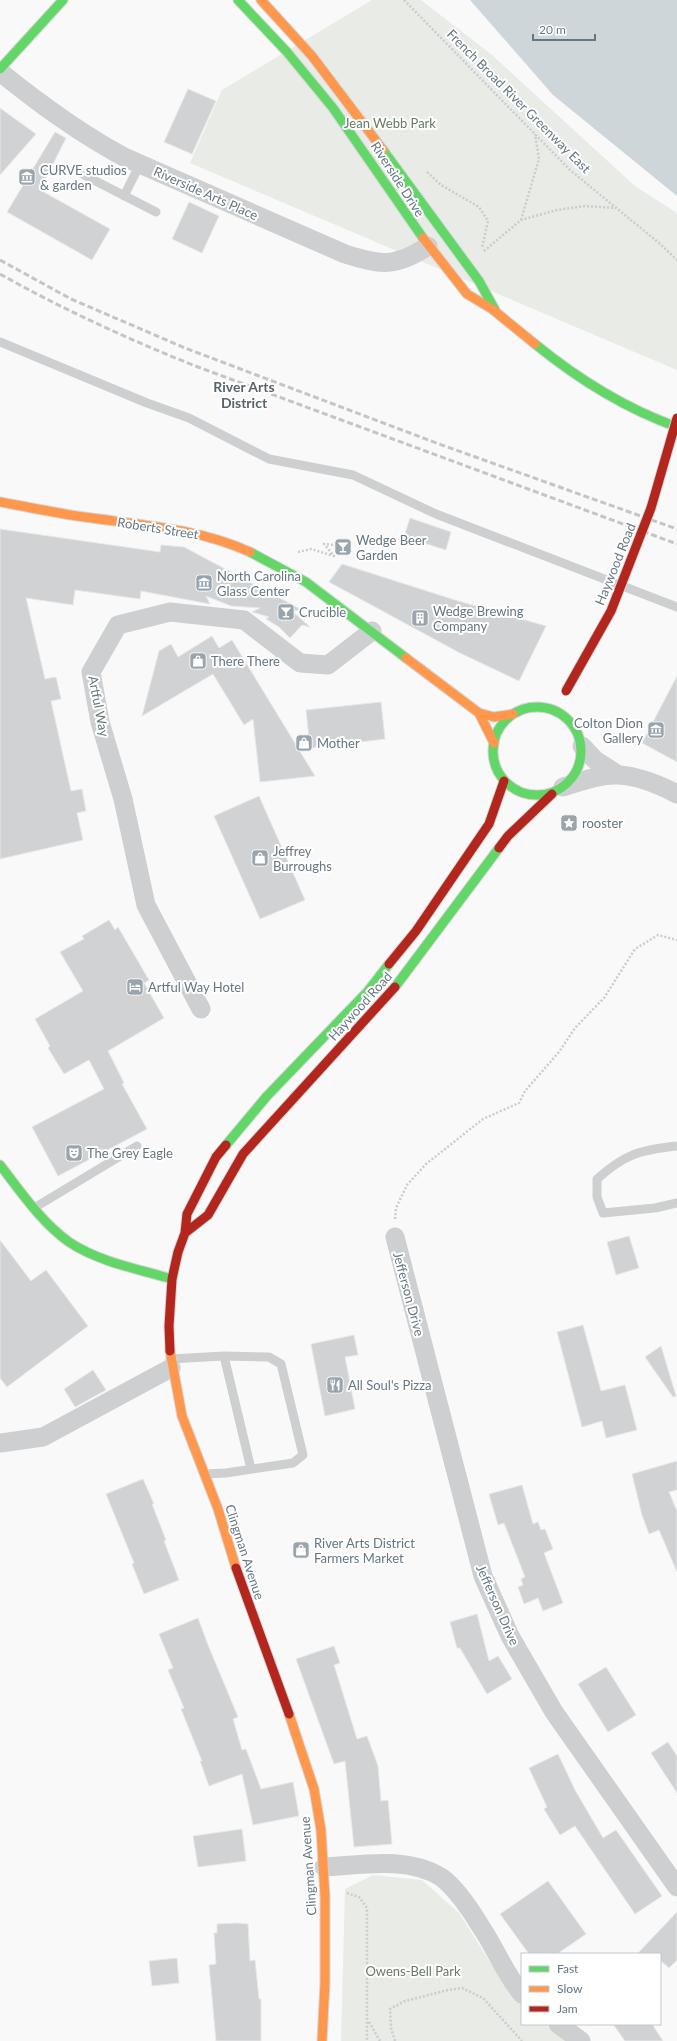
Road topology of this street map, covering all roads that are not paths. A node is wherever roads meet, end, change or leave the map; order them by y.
1 (63, 0) edge
2 (238, 0) edge
3 (260, 0) edge
4 (0, 71) edge
5 (140, 164) junction
6 (84, 175) dead end
7 (124, 196) junction
8 (156, 212) dead end
9 (428, 246) junction
10 (495, 310) junction
11 (0, 342) edge
12 (677, 418) edge
13 (677, 427) edge
14 (0, 502) edge
15 (677, 608) edge
16 (372, 631) junction
17 (561, 701) junction
18 (479, 713) junction
19 (513, 714) junction
20 (494, 743) junction
21 (582, 746) junction
22 (617, 774) junction
23 (504, 781) junction
24 (558, 791) junction
25 (677, 794) edge
26 (368, 991) junction
27 (381, 1002) junction
28 (201, 1009) dead end
29 (137, 1146) dead end
30 (677, 1146) edge
31 (0, 1165) edge
32 (677, 1203) edge
33 (34, 1208) junction
34 (185, 1233) junction
35 (395, 1237) road end
36 (172, 1279) junction
37 (224, 1356) junction
38 (171, 1364) junction
39 (0, 1443) edge
40 (251, 1469) junction
41 (205, 1474) junction
42 (324, 1867) junction
43 (677, 1887) edge
44 (521, 1993) edge
45 (559, 2025) edge
46 (322, 2041) edge
47 (581, 2041) edge

1 - 4 main road
2 - 9 main road, Riverside Drive
3 - 10 main road, Riverside Drive
4 - 5 street, Riverside Arts Place
5 - 7 lane
5 - 9 street, Riverside Arts Place
6 - 7 lane
7 - 8 lane
9 - 10 main road, Riverside Drive
10 - 13 main road, Riverside Drive
11 - 15 lane
12 - 17 main road, Haywood Road, bridge
14 - 16 main road, Roberts Street
16 - 18 main road, Roberts Street
16 - 28 street, Artful Way
17 - 19 main road
17 - 21 main road
18 - 19 main road, Roberts Street
18 - 20 main road, Roberts Street
19 - 20 main road
20 - 23 main road
21 - 22 street
21 - 24 main road
22 - 24 street
22 - 25 street
23 - 24 main road
23 - 26 main road, Haywood Road
24 - 27 main road, Haywood Road
26 - 27 main road
26 - 34 main road, Haywood Road
27 - 34 main road, Haywood Road
29 - 33 lane
30 - 32 lane
31 - 33 main road
33 - 36 main road
34 - 36 main road, Haywood Road
35 - 43 street, Jefferson Drive
36 - 38 main road, Clingman Avenue
37 - 38 lane
37 - 40 lane
37 - 40 lane
38 - 39 street
38 - 41 main road, Clingman Avenue
40 - 41 lane
41 - 42 main road, Clingman Avenue
42 - 44 street
42 - 46 main road, Clingman Avenue
45 - 47 street

